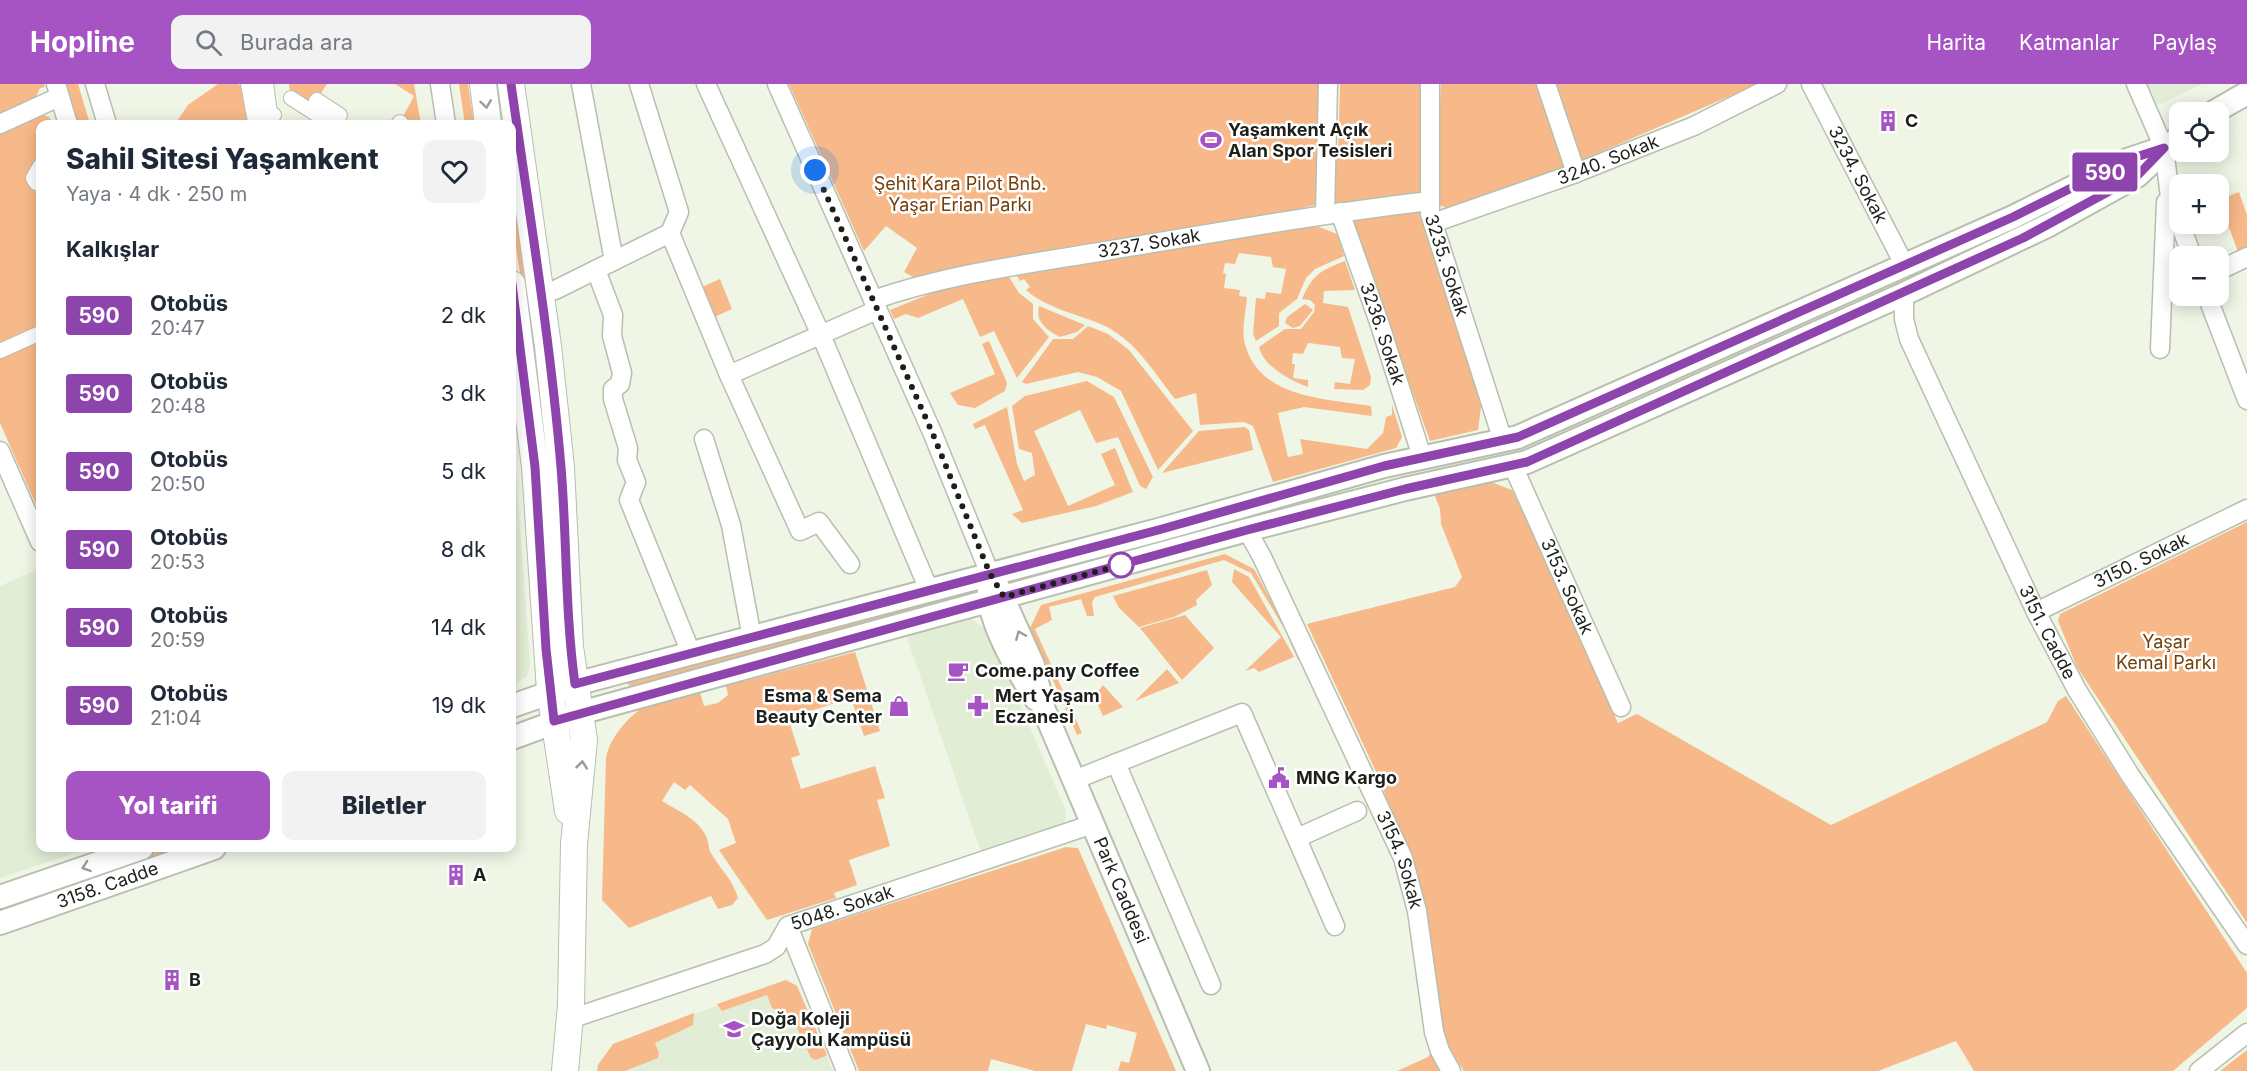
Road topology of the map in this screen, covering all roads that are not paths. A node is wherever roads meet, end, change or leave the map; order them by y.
1 (95, 84) edge
2 (248, 84) edge
3 (255, 84) edge
4 (260, 84) edge
5 (266, 84) edge
6 (440, 84) edge
7 (483, 84) edge
8 (511, 84) edge
9 (581, 84) edge
10 (639, 84) edge
11 (706, 84) edge
12 (777, 84) edge
13 (1328, 84) edge
14 (1430, 84) edge
15 (1546, 84) edge
16 (1777, 84) edge
17 (1811, 84) edge
18 (2136, 84) edge
19 (57, 91) edge
20 (2247, 93) edge
21 (2229, 103) edge
22 (67, 120) edge
23 (106, 120) edge
24 (314, 120) edge
25 (332, 120) edge
26 (445, 120) edge
27 (488, 120) edge
28 (0, 124) edge
29 (2169, 137) edge
30 (2169, 143) edge
31 (2169, 145) edge
32 (2169, 162) edge
33 (1576, 173) junction
34 (2167, 179) junction
35 (1429, 201) junction
36 (1332, 213) junction
37 (1433, 224) junction
38 (670, 233) junction
39 (2188, 246) edge
40 (2247, 257) edge
41 (614, 261) junction
42 (1905, 266) junction
43 (2229, 266) edge
44 (596, 270) junction
45 (541, 292) junction
46 (1904, 294) junction
47 (875, 305) junction
48 (2211, 306) edge
49 (36, 328) edge
50 (36, 335) edge
51 (821, 335) junction
52 (0, 344) edge
53 (2160, 349) dead end
54 (0, 351) edge
55 (516, 355) edge
56 (729, 375) junction
57 (2246, 395) edge
58 (704, 439) dead end
59 (1503, 441) junction
60 (0, 451) edge
61 (1422, 457) junction
62 (1513, 466) junction
63 (2247, 509) edge
64 (1247, 530) junction
65 (36, 531) edge
66 (850, 564) dead end
67 (990, 574) junction
68 (929, 590) junction
69 (996, 599) junction
70 (2036, 612) junction
71 (753, 638) junction
72 (691, 653) junction
73 (575, 684) junction
74 (550, 691) junction
75 (516, 704) edge
76 (1621, 707) dead end
77 (580, 713) junction
78 (554, 721) junction
79 (516, 736) edge
80 (1116, 763) junction
81 (1074, 780) junction
82 (1357, 811) dead end
83 (1093, 824) junction
84 (1297, 838) junction
85 (574, 844) junction
86 (130, 852) edge
87 (203, 852) edge
88 (0, 897) edge
89 (0, 923) edge
90 (788, 926) junction
91 (1335, 926) dead end
92 (2247, 945) edge
93 (1211, 986) dead end
94 (570, 1019) junction
95 (2247, 1033) edge
96 (565, 1071) edge
97 (846, 1071) edge
98 (1198, 1071) edge
99 (1451, 1071) edge
100 (2199, 1071) edge

1 - 23 street
2 - 3 street
4 - 5 street
6 - 26 street
7 -> 27 main road
8 - 45 main road
9 - 41 street
10 - 38 street
11 - 51 street
12 - 47 street
13 - 36 street, 3236. Sokak
14 - 35 street, 3235. Sokak
15 - 33 street
16 - 33 street, 3240. Sokak
17 - 42 street, 3234. Sokak
18 - 29 street
19 - 22 street
19 - 28 street
20 - 21 street
24 - 25 street
30 - 42 street
31 - 46 street
32 - 34 street
33 - 37 street, 3240. Sokak
34 - 39 street
34 - 53 street
35 - 36 street, 3237. Sokak
35 - 37 street, 3235. Sokak
36 - 47 street, 3237. Sokak
36 - 61 street, 3236. Sokak
37 - 59 street, 3235. Sokak
38 - 41 street
38 - 56 street
40 - 43 street
41 - 44 street
42 - 46 street
42 - 59 street
44 - 45 street
44 - 72 street
45 - 73 main road
46 - 62 street
46 - 70 street, 3151. Cadde
47 - 51 street, 3237. Sokak
47 - 67 street
48 - 57 street
49 - 52 street
50 - 54 street
51 - 56 street, 3237. Sokak
51 - 68 street
55 - 74 main road
56 - 66 street
58 - 71 street
59 - 61 street
59 - 62 street
60 - 65 street
61 - 67 street
62 - 64 street
62 - 76 street, 3153. Sokak
63 - 70 street, 3150. Sokak
64 - 69 street
64 - 99 street, 3154. Sokak
67 - 68 street
67 - 69 street, Park Caddesi
68 - 71 street
69 - 77 street
69 - 81 street, Park Caddesi
70 - 92 street, 3151. Cadde
71 - 72 street
72 - 73 street
73 - 74 street
73 - 77 main road
74 - 75 street
74 - 78 main road
77 - 78 street
85 -> 77 main road
78 - 79 street
78 - 85 main road
80 - 81 street
80 - 84 street
80 - 93 street
81 - 83 street, Park Caddesi
82 - 84 street
83 - 90 street, 5048. Sokak
83 - 98 street, Park Caddesi
84 - 91 street
85 - 94 main road
86 -> 88 street, 3158. Cadde
87 - 89 street, 3158. Cadde
90 - 94 street, 5048. Sokak
90 - 97 street
94 - 96 main road
95 - 100 street

